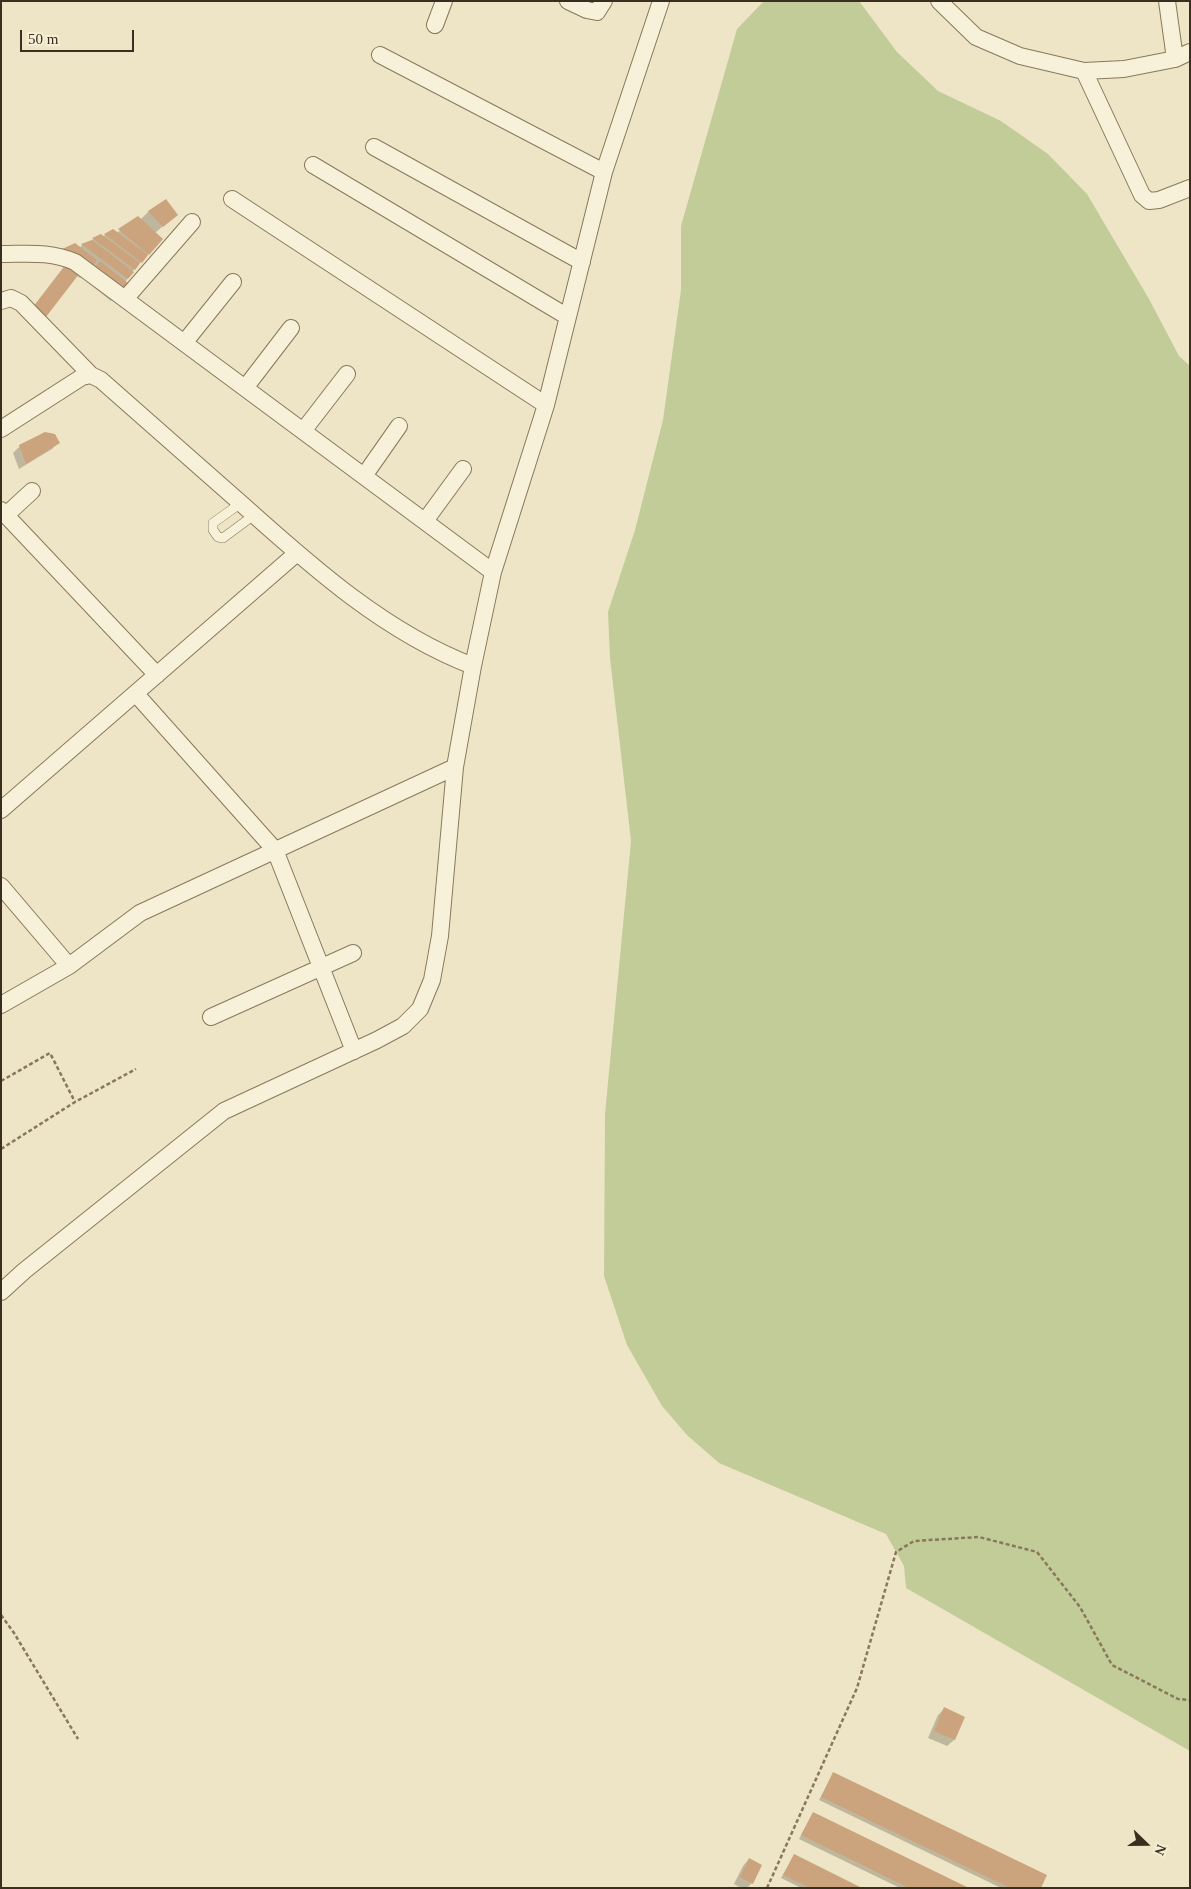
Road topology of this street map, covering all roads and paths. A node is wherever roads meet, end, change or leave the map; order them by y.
1 (444, 1) edge
2 (568, 1) edge
3 (604, 1) edge
4 (661, 1) edge
5 (940, 1) edge
6 (1167, 1) edge
7 (435, 25) dead end
8 (380, 54) dead end
9 (1182, 55) edge
10 (1084, 70) junction
11 (374, 147) dead end
12 (313, 165) dead end
13 (604, 172) junction
14 (1190, 188) edge
15 (232, 199) dead end
16 (192, 222) dead end
17 (1, 254) edge
18 (582, 262) junction
19 (233, 282) dead end
20 (125, 299) junction
21 (1, 302) edge
22 (568, 317) junction
23 (291, 328) dead end
24 (184, 343) junction
25 (347, 374) dead end
26 (91, 375) junction
27 (245, 388) junction
28 (546, 405) junction
29 (399, 426) dead end
30 (1, 429) edge
31 (303, 431) junction
32 (462, 469) dead end
33 (364, 476) junction
34 (32, 491) dead end
35 (241, 503) junction
36 (3, 513) edge
37 (254, 515) junction
38 (425, 521) junction
39 (297, 553) junction
40 (494, 572) junction
41 (473, 666) junction
42 (157, 675) junction
43 (136, 694) junction
44 (455, 767) junction
45 (1, 810) edge
46 (275, 850) junction
47 (1, 886) edge
48 (353, 953) dead end
49 (69, 966) junction
50 (321, 968) junction
51 (1, 1004) edge
52 (210, 1017) dead end
53 (354, 1051) junction
54 (136, 1069) dead end
55 (1, 1081) edge
56 (75, 1102) junction
57 (1, 1149) edge
58 (1, 1292) edge
59 (1, 1615) edge
60 (1190, 1700) edge
61 (78, 1738) dead end
62 (767, 1888) edge

1 - 7 street
2 - 3 street
4 - 13 street
5 - 10 street
6 - 9 street
8 - 13 street
9 - 10 street
10 - 14 street
11 - 18 street
12 - 22 street
13 - 18 street
15 - 28 street
16 - 20 street
17 - 20 street
18 - 22 street
19 - 24 street
20 - 24 street
21 - 26 street
22 - 28 street
23 - 27 street
24 - 27 street
25 - 31 street
26 - 30 street
26 - 35 street
27 - 31 street
28 - 40 street
29 - 33 street
31 - 33 street
32 - 38 street
33 - 38 street
34 - 36 street
35 - 37 street
35 - 37 lane
36 - 42 street
37 - 39 street
38 - 40 street
39 - 41 street
39 - 42 street
40 - 41 street
41 - 44 street
42 - 43 street
43 - 45 street
43 - 46 street
44 - 46 street
44 - 53 street
46 - 49 street
46 - 50 street
47 - 49 street
48 - 50 street
49 - 51 street
50 - 52 street
50 - 53 street
53 - 58 street
54 - 56 path
55 - 56 path
56 - 57 path
59 - 61 path
60 - 62 path

